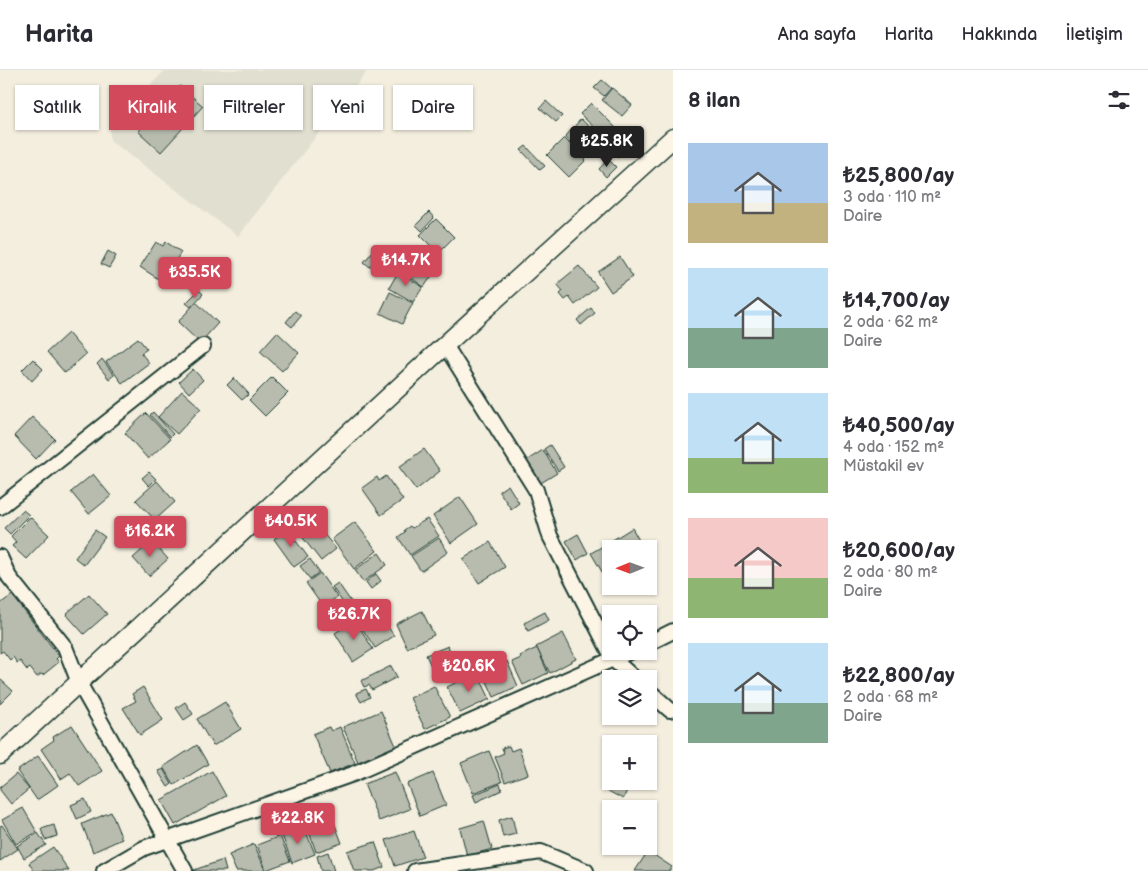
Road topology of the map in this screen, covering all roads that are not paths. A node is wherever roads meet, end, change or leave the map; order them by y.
1 (673, 138) edge
2 (445, 345) junction
3 (202, 346) dead end
4 (0, 508) edge
5 (0, 557) edge
6 (673, 630) edge
7 (602, 637) edge
8 (657, 638) edge
9 (614, 660) joint
10 (625, 670) edge
11 (79, 683) junction
12 (657, 698) edge
13 (670, 710) dead end
14 (0, 755) edge
15 (166, 840) junction
16 (104, 871) edge
17 (185, 871) edge
18 (416, 871) edge
19 (586, 871) edge

1 - 2 street
2 - 7 street
2 - 11 street
3 - 4 street
5 - 11 street
6 - 8 street
9 - 10 street
9 - 15 street
11 - 14 street
11 - 15 street
12 - 13 street
15 - 16 street
15 - 17 street
18 - 19 street

